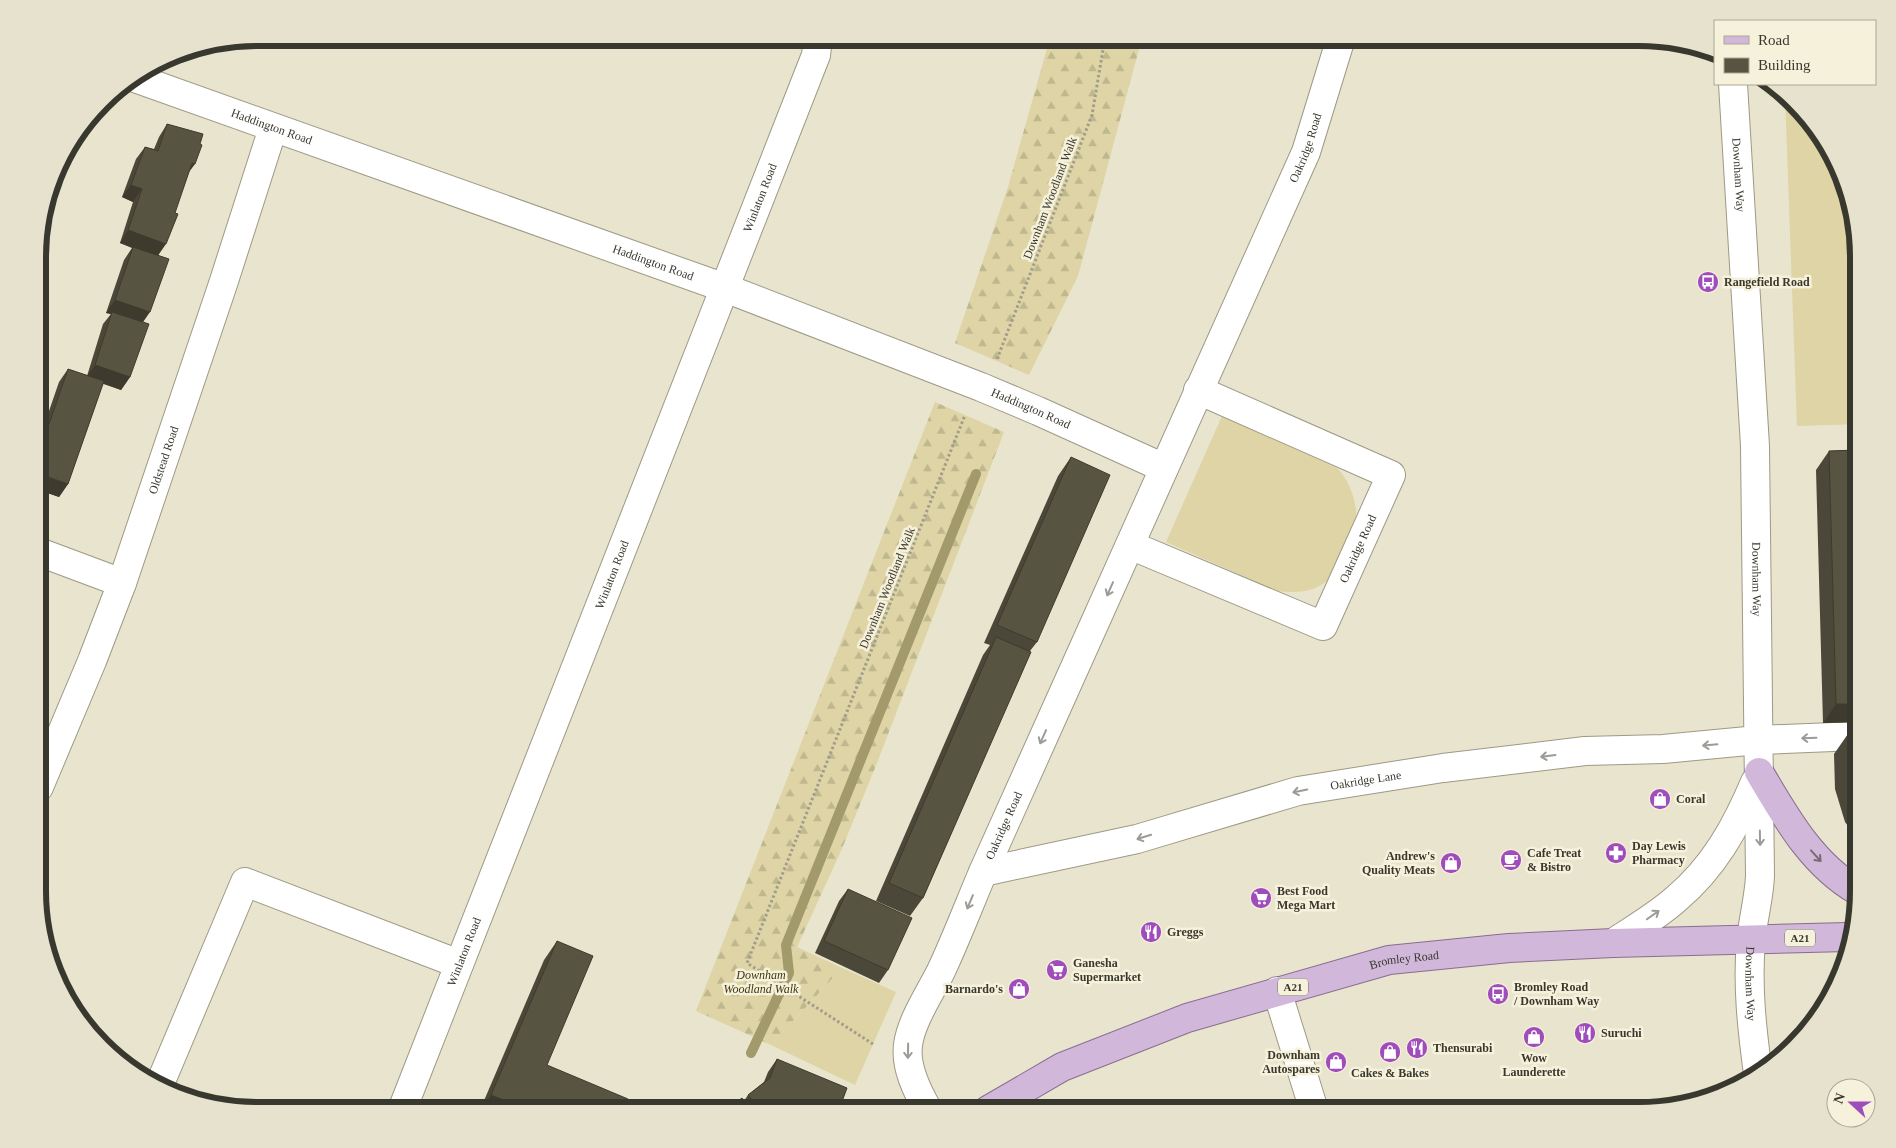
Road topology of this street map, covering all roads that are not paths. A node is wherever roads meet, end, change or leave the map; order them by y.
1 (817, 46) edge
2 (1339, 46) edge
3 (142, 81) edge
4 (1733, 85) edge
5 (273, 128) junction
6 (725, 288) junction
7 (1198, 390) junction
8 (1164, 468) junction
9 (1130, 545) junction
10 (46, 555) edge
11 (122, 583) junction
12 (1850, 736) edge
13 (1758, 740) junction
14 (46, 770) edge
15 (1759, 772) junction
16 (982, 872) junction
17 (1850, 885) edge
18 (1845, 937) edge
19 (1751, 939) junction
20 (1613, 943) junction
21 (459, 964) junction
22 (1277, 991) junction
23 (1757, 1065) edge
24 (162, 1079) edge
25 (405, 1102) edge
26 (924, 1102) edge
27 (1002, 1102) edge
28 (1312, 1102) edge

1 - 6 street, Winlaton Road
2 - 7 street, Oakridge Road
3 - 5 street, Haddington Road
4 - 13 street, Downham Way
5 - 6 street, Haddington Road
5 - 11 street, Oldstead Road
6 - 8 street, Haddington Road
6 - 21 street, Winlaton Road
7 - 8 street, Oakridge Road
7 - 9 street, Oakridge Road
8 - 9 street, Oakridge Road
9 -> 16 street, Oakridge Road
10 - 11 street
11 - 14 street, Oldstead Road
12 -> 13 street, Oakridge Lane
13 - 15 street, Downham Way
13 -> 16 street, Oakridge Lane
15 -> 17 main road
15 -> 19 street, Downham Way
20 -> 15 street
16 -> 26 street, Oakridge Road
18 - 19 main road, Bromley Road / A21
19 - 20 main road, Bromley Road / A21
19 - 23 street, Downham Way
20 - 22 main road, Bromley Road / A21
21 - 24 street
21 - 25 street, Winlaton Road
22 - 27 main road, Bromley Road / A21
22 - 28 street

